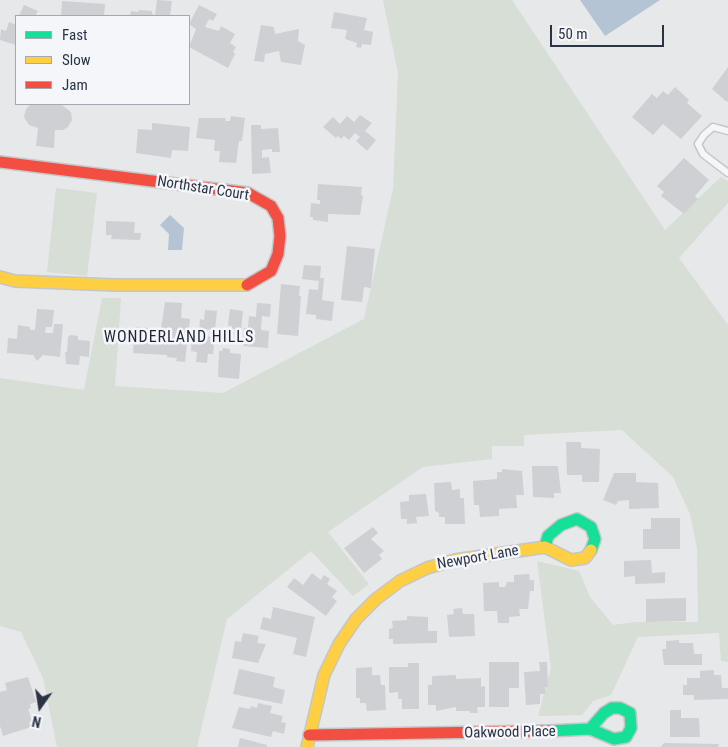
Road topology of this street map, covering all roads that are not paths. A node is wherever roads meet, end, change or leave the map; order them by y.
1 (728, 131) edge
2 (0, 162) edge
3 (728, 173) edge
4 (0, 277) edge
5 (545, 547) dead end
6 (590, 729) dead end
7 (310, 735) junction
8 (307, 747) edge

1 - 3 lane
2 - 4 street, Northstar Court
5 - 7 street, Newport Lane
6 - 7 street, Oakwood Place
7 - 8 street, Newport Lane

